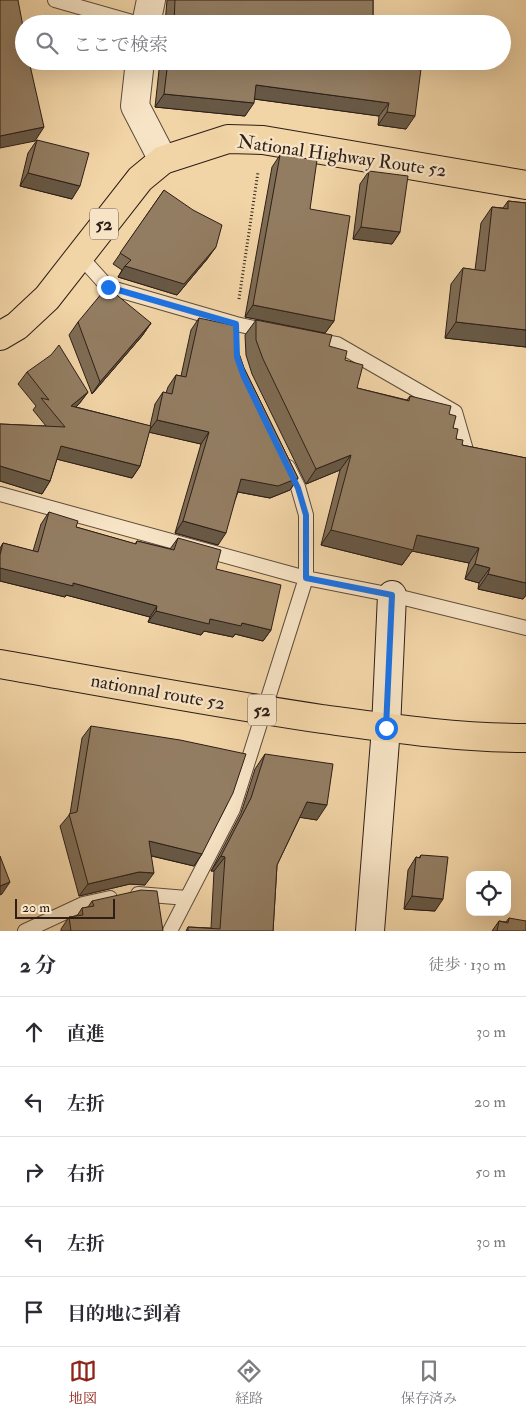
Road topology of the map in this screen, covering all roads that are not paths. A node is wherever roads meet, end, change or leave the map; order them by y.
1 (55, 0) edge
2 (151, 0) edge
3 (108, 15) edge
4 (148, 15) edge
5 (139, 70) edge
6 (163, 160) junction
7 (526, 184) edge
8 (79, 255) junction
9 (236, 324) junction
10 (282, 334) edge
11 (0, 336) edge
12 (300, 337) edge
13 (236, 341) edge
14 (466, 450) edge
15 (281, 454) edge
16 (0, 494) edge
17 (306, 578) junction
18 (392, 595) junction
19 (526, 628) edge
20 (0, 664) edge
21 (263, 710) junction
22 (386, 728) junction
23 (526, 738) edge
24 (187, 898) junction
25 (25, 931) edge
26 (170, 931) edge
27 (370, 931) edge

1 - 3 lane
2 - 4 street
5 - 6 street
6 - 7 highway, National Highway Route 52 / 52
6 - 8 highway, National Highway Route 52 / 52
8 - 9 lane
8 - 11 highway, National Highway Route 52 / 52
9 - 10 lane
9 - 13 lane
12 - 14 lane
15 - 17 lane
16 - 17 lane
17 - 18 lane
17 - 21 lane
18 - 19 lane
18 - 22 street
20 - 21 highway, nationnal route 52 / 52
21 - 22 highway, nationnal route 52 / 52
21 - 24 lane
22 - 23 highway, nationnal route 52 / 52
22 - 27 street
24 - 25 lane
24 - 26 lane

